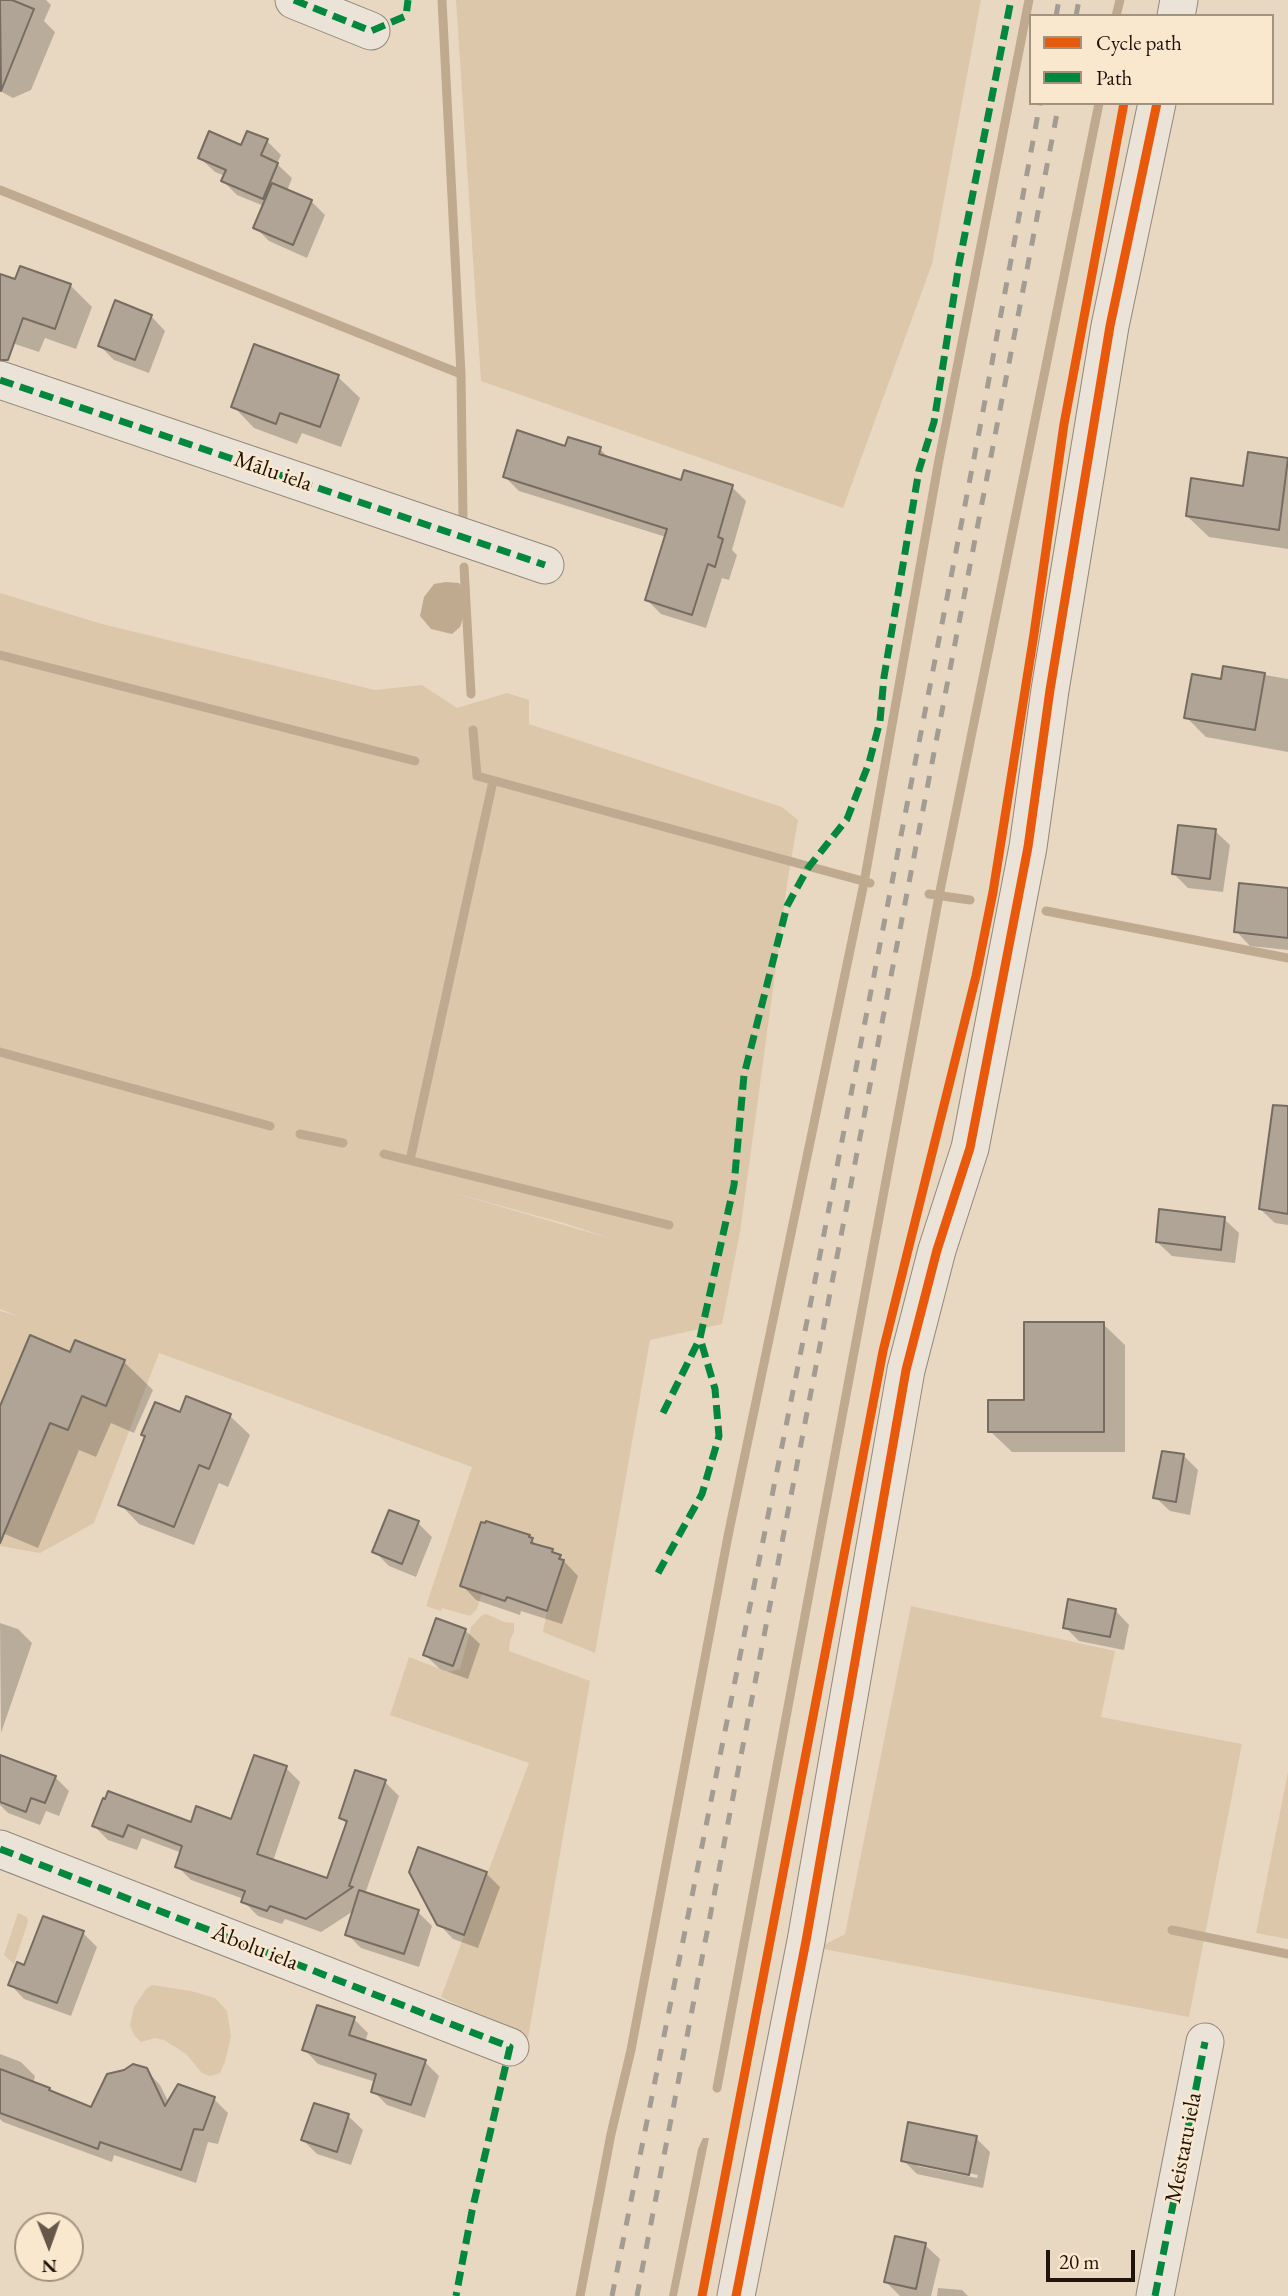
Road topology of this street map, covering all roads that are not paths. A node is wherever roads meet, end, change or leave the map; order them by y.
1 (294, 0) edge
2 (371, 31) dead end
3 (1157, 105) edge
4 (0, 380) edge
5 (545, 565) dead end
6 (0, 1849) edge
7 (1205, 2042) dead end
8 (510, 2047) dead end
9 (736, 2296) edge
10 (1155, 2296) edge

1 - 2 street
3 - 9 street
4 - 5 street, Mālu iela
6 - 8 street, Ābolu iela
7 - 10 street, Meistaru iela

